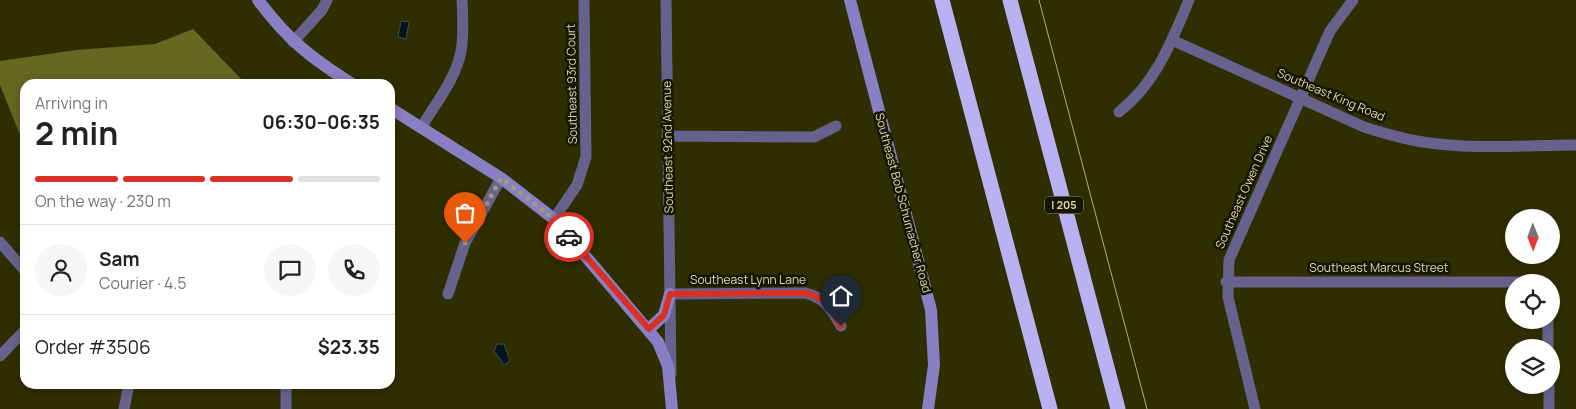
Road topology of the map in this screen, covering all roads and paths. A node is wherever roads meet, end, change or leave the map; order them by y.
1 (258, 0) edge
2 (327, 0) edge
3 (462, 0) edge
4 (584, 0) edge
5 (666, 0) edge
6 (850, 0) edge
7 (942, 0) edge
8 (1010, 0) edge
9 (1189, 0) edge
10 (1354, 0) edge
11 (1172, 40) junction
12 (293, 42) junction
13 (344, 79) edge
14 (1300, 98) junction
15 (395, 111) edge
16 (1119, 112) dead end
17 (836, 126) dead end
18 (421, 128) junction
19 (668, 136) junction
20 (1576, 145) edge
21 (501, 178) junction
22 (554, 219) junction
23 (0, 242) edge
24 (20, 265) edge
25 (1226, 282) junction
26 (1505, 282) edge
27 (448, 294) dead end
28 (670, 294) junction
29 (841, 326) dead end
30 (649, 329) junction
31 (20, 335) edge
32 (0, 356) edge
33 (671, 386) junction
34 (128, 389) edge
35 (286, 389) edge
36 (1549, 394) edge
37 (124, 409) edge
38 (286, 409) edge
39 (672, 409) edge
40 (928, 409) edge
41 (1050, 409) edge
42 (1118, 409) edge
43 (1255, 409) edge
44 (1549, 409) edge

1 - 12 street
2 - 12 street
3 - 18 street
4 - 22 street, Southeast 93rd Court
5 - 19 street, Southeast 92nd Avenue
6 - 40 street, Southeast Bob Schumacher Road
7 - 41 highway
8 - 42 highway, I 205
9 - 11 street
10 - 14 street, Southeast Owen Drive
11 - 14 street, Southeast King Road
11 - 16 street
12 - 13 street
14 - 20 street, Southeast King Road
14 - 25 street, Southeast Owen Drive
15 - 18 street
17 - 19 street
18 - 21 street
19 - 28 street, Southeast 92nd Avenue
21 - 22 street
21 - 27 street
22 - 30 street
23 - 24 street
25 - 26 street, Southeast Marcus Street
25 - 43 street, Southeast Owen Drive
28 - 29 street, Southeast Lynn Lane
28 - 30 street, Southeast 92nd Avenue
28 - 33 street, Southeast 92nd Avenue
30 - 33 street
31 - 32 street
33 - 39 street, Southeast 92nd Avenue
34 - 37 street
35 - 38 street
36 - 44 street

